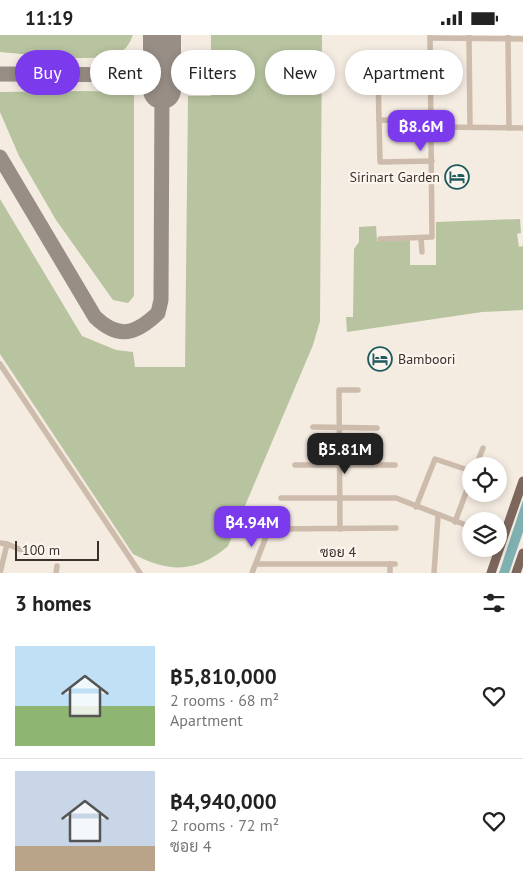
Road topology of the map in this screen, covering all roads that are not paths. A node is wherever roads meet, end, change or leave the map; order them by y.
1 (430, 37) edge
2 (469, 37) edge
3 (508, 37) edge
4 (523, 39) edge
5 (430, 50) edge
6 (378, 95) edge
7 (430, 95) edge
8 (379, 121) junction
9 (432, 124) junction
10 (470, 127) junction
11 (509, 128) junction
12 (523, 128) edge
13 (432, 161) junction
14 (421, 238) junction
15 (380, 239) dead end
16 (422, 252) dead end
17 (0, 364) edge
18 (358, 390) dead end
19 (313, 427) dead end
20 (340, 427) junction
21 (377, 427) dead end
22 (483, 448) dead end
23 (480, 457) edge
24 (295, 465) dead end
25 (340, 465) junction
26 (395, 465) dead end
27 (462, 468) edge
28 (523, 481) edge
29 (281, 499) dead end
30 (340, 499) junction
31 (462, 502) edge
32 (416, 507) junction
33 (438, 516) junction
34 (455, 522) junction
35 (507, 522) edge
36 (462, 524) edge
37 (340, 529) junction
38 (396, 529) dead end
39 (0, 543) edge
40 (7, 545) junction
41 (24, 551) dead end
42 (523, 553) edge
43 (495, 557) edge
44 (256, 564) junction
45 (57, 566) dead end
46 (0, 573) edge
47 (56, 573) edge
48 (140, 573) edge
49 (252, 573) edge
50 (390, 573) edge
51 (434, 573) edge
52 (491, 573) edge
53 (516, 573) edge

1 - 2 street
1 - 5 street
2 - 3 street
2 - 10 street
3 - 4 street
3 - 11 street
6 - 8 street
7 - 9 street
8 - 9 street
8 - 13 street
9 - 10 street
9 - 13 street
10 - 11 street
11 - 12 street
13 - 14 street
14 - 15 street
14 - 16 street
17 - 48 street
18 - 20 street
19 - 20 street
20 - 21 street
20 - 25 street
22 - 23 street
24 - 25 street
25 - 26 street
25 - 30 street
27 - 32 street
28 - 35 main road
29 - 30 street
30 - 32 street
30 - 37 street
31 - 34 street
32 - 33 street
33 - 34 street
33 - 51 street
34 - 36 street
37 - 38 street
37 - 44 street
39 - 40 street
40 - 41 street
40 - 46 street
42 - 53 main road
43 - 52 main road
44 - 49 street
44 - 50 street, ซอย 4
45 - 47 street

